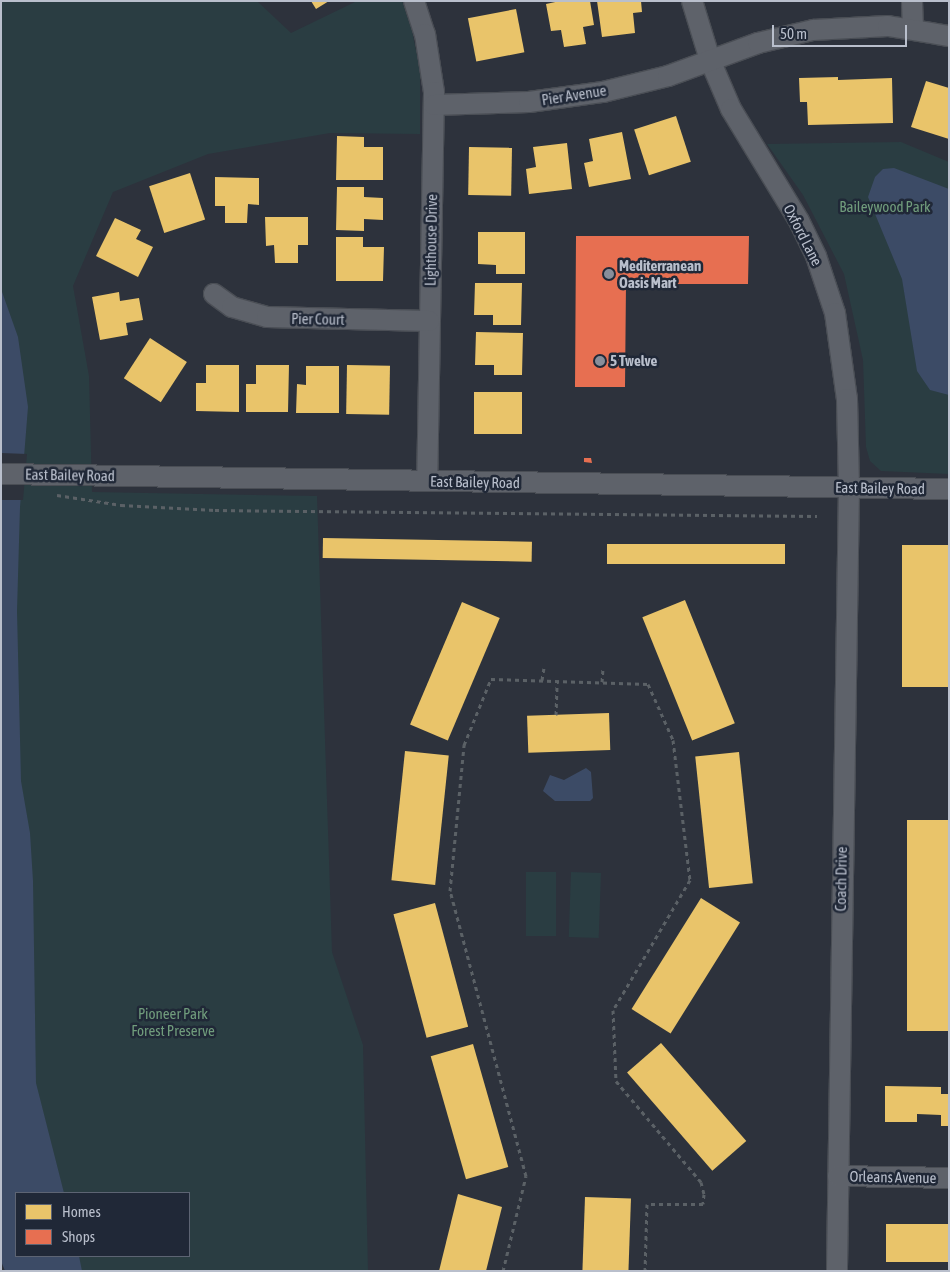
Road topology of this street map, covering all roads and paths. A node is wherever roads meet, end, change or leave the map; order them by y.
1 (414, 1) edge
2 (692, 1) edge
3 (912, 1) edge
4 (913, 29) junction
5 (949, 36) edge
6 (710, 60) junction
7 (434, 105) junction
8 (214, 294) dead end
9 (429, 321) junction
10 (1, 474) edge
11 (427, 481) junction
12 (849, 487) junction
13 (949, 489) edge
14 (51, 495) dead end
15 (818, 516) dead end
16 (544, 668) dead end
17 (603, 668) dead end
18 (542, 680) junction
19 (557, 680) junction
20 (602, 682) junction
21 (556, 715) dead end
22 (838, 1176) junction
23 (949, 1178) edge
24 (503, 1271) edge
25 (645, 1271) edge
26 (837, 1271) edge

1 - 7 street, Lighthouse Drive
2 - 6 street, Oxford Lane
3 - 4 street
4 - 5 street, Pier Avenue
4 - 6 street, Pier Avenue
6 - 7 street, Pier Avenue
6 - 12 street, Oxford Lane
7 - 9 street, Lighthouse Drive
8 - 9 street, Pier Court
9 - 11 street, Lighthouse Drive
10 - 11 street, East Bailey Road
11 - 12 street, East Bailey Road
12 - 13 street, East Bailey Road
12 - 22 street, Coach Drive
14 - 15 path
16 - 18 path
17 - 20 path
18 - 19 path
18 - 24 path
19 - 20 path
19 - 21 path
20 - 25 path
22 - 23 street, Orleans Avenue
22 - 26 street, Coach Drive

